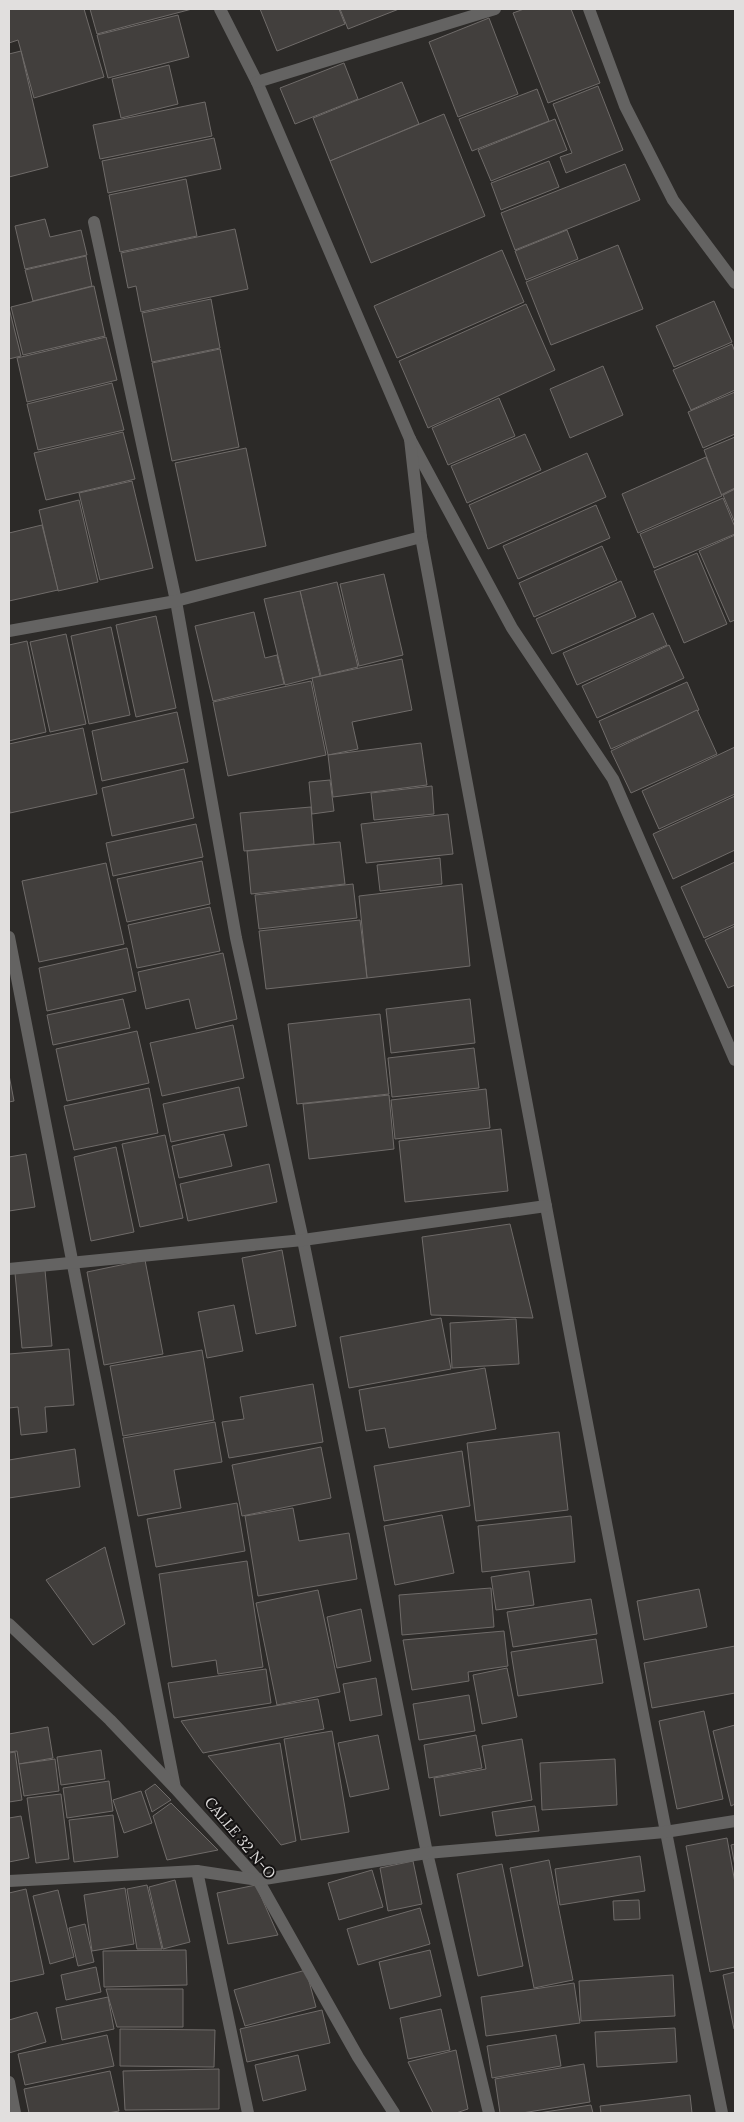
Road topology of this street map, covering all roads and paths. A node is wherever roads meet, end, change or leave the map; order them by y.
1 (220, 9) edge
2 (495, 9) edge
3 (589, 9) edge
4 (257, 82) junction
5 (94, 222) dead end
6 (735, 283) edge
7 (410, 439) junction
8 (421, 537) junction
9 (176, 601) junction
10 (9, 631) edge
11 (9, 937) edge
12 (735, 1060) edge
13 (546, 1206) junction
14 (303, 1240) junction
15 (74, 1262) junction
16 (9, 1269) edge
17 (9, 1624) edge
18 (175, 1788) junction
19 (735, 1821) edge
20 (665, 1832) junction
21 (427, 1853) junction
22 (197, 1871) junction
23 (258, 1880) junction
24 (9, 1881) edge
25 (9, 2082) edge
26 (15, 2113) edge
27 (248, 2113) edge
28 (394, 2113) edge
29 (489, 2113) edge
30 (722, 2113) edge

1 - 4 street
2 - 4 street
3 - 6 street
4 - 7 street
5 - 9 street
7 - 8 street
7 - 12 street
8 - 9 street
8 - 13 street
9 - 10 street
9 - 14 street
11 - 15 street
13 - 14 street
13 - 20 street
14 - 15 street
14 - 21 street
15 - 16 street
15 - 18 street
17 - 18 street, CALLE 32 N-O
18 - 23 street, CALLE 32 N-O
19 - 20 street
20 - 21 street
20 - 30 street
21 - 23 street
21 - 29 street
22 - 23 street
22 - 24 street
22 - 27 street
23 - 28 street, CALLE 32 N-O
25 - 26 street

